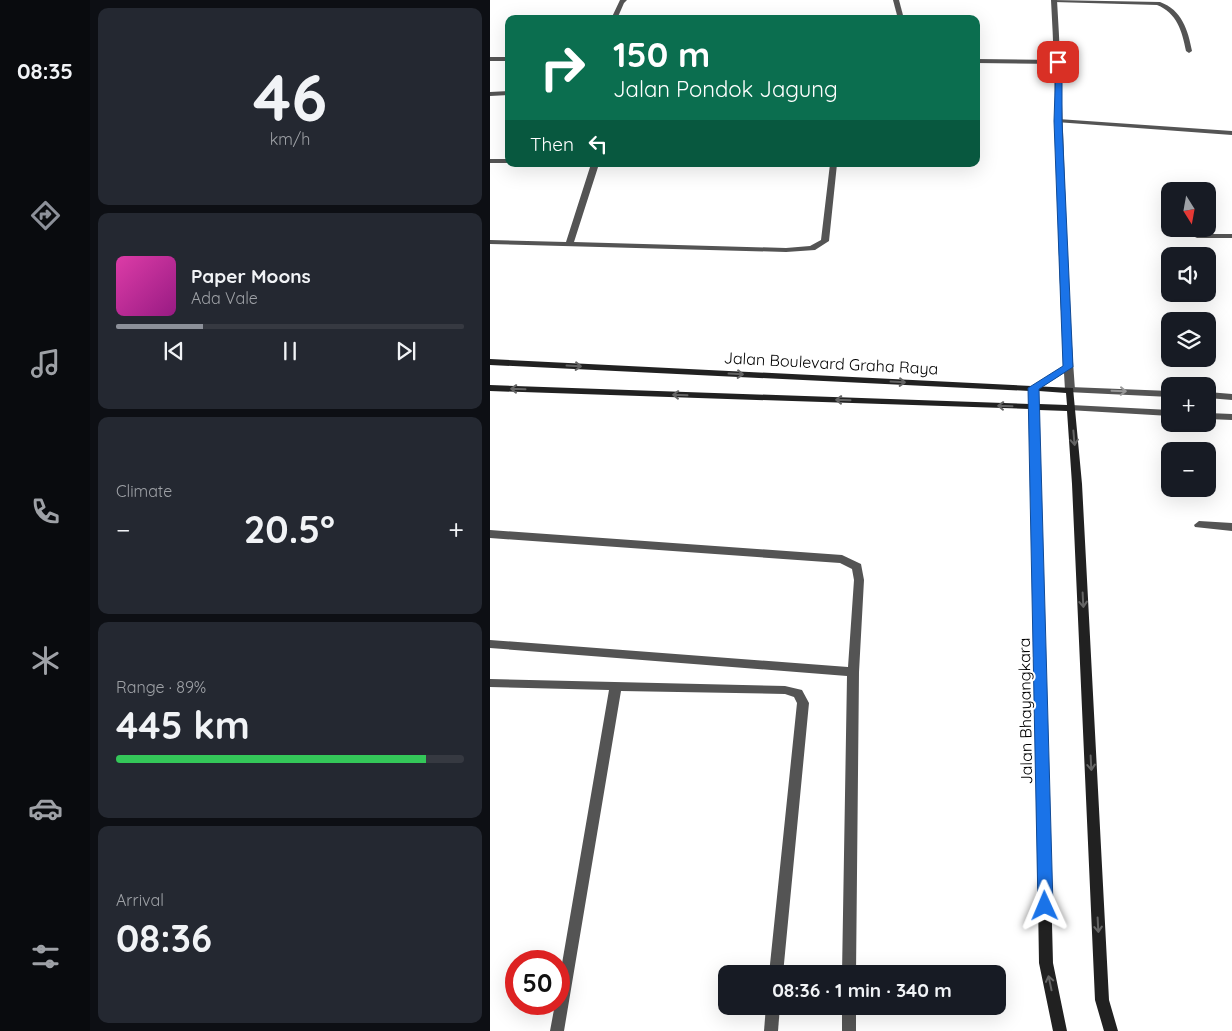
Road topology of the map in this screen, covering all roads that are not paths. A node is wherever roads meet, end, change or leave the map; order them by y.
1 (624, 0) edge
2 (896, 0) edge
3 (1054, 0) edge
4 (616, 15) edge
5 (900, 15) edge
6 (1189, 51) dead end
7 (505, 58) edge
8 (490, 59) edge
9 (980, 61) edge
10 (1058, 62) junction
11 (505, 93) edge
12 (490, 94) edge
13 (1058, 121) junction
14 (1232, 133) edge
15 (490, 161) edge
16 (505, 161) edge
17 (595, 167) edge
18 (834, 167) edge
19 (1216, 236) edge
20 (1232, 236) edge
21 (490, 242) edge
22 (569, 244) junction
23 (490, 362) edge
24 (1068, 367) junction
25 (490, 388) edge
26 (1034, 388) junction
27 (1070, 390) junction
28 (1161, 394) edge
29 (1216, 396) edge
30 (1232, 397) edge
31 (1034, 407) junction
32 (1071, 408) junction
33 (1161, 413) edge
34 (1216, 416) edge
35 (1232, 417) edge
36 (1200, 524) dead end
37 (1232, 527) edge
38 (490, 534) edge
39 (490, 644) edge
40 (853, 672) junction
41 (490, 683) edge
42 (616, 685) junction
43 (777, 965) edge
44 (849, 965) edge
45 (772, 1015) edge
46 (849, 1015) edge
47 (556, 1031) edge
48 (771, 1031) edge
49 (849, 1031) edge
50 (1060, 1031) edge
51 (1111, 1031) edge

1 - 4 street
2 - 5 street
3 - 6 street
3 - 10 street
7 - 8 street
9 - 10 street
10 - 13 street
11 - 12 street
13 - 14 street
13 - 24 street
15 - 16 street
17 - 22 street
18 - 22 street
19 - 20 street
21 - 22 street
23 -> 26 main road, Jalan Boulevard Graha Raya
24 - 26 street
24 - 27 street
31 -> 25 main road
26 - 27 main road, Jalan Boulevard Graha Raya
26 - 31 main road, Jalan Bhayangkara
27 -> 28 street, Jalan Boulevard Graha Raya
27 - 32 main road
29 - 30 street
31 - 32 main road
50 -> 31 main road, Jalan Bhayangkara
32 - 33 street
32 -> 51 main road
34 - 35 street
36 - 37 street
38 - 40 street
39 - 40 street
40 - 44 street
41 - 42 street
42 - 43 street
42 - 47 street
45 - 48 street
46 - 49 street

